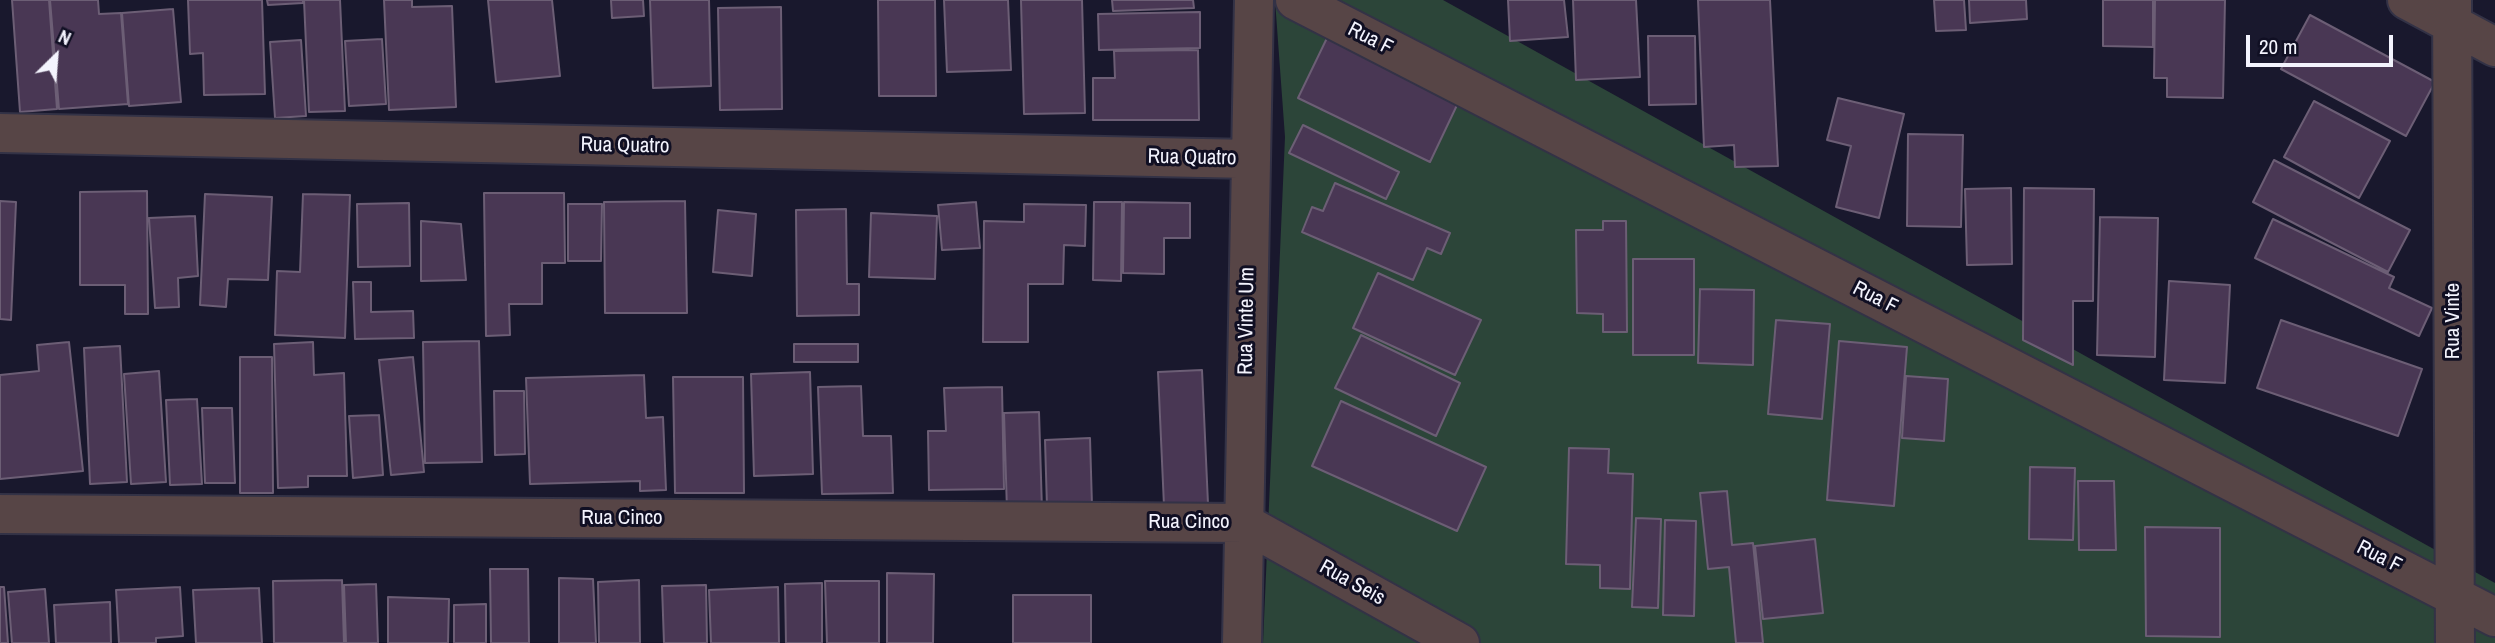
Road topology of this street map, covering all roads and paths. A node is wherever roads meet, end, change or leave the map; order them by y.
1 (1254, 0) edge
2 (1295, 0) edge
3 (2407, 0) edge
4 (2451, 12) edge
5 (2495, 47) edge
6 (0, 133) edge
7 (1251, 159) junction
8 (0, 514) edge
9 (1244, 523) junction
10 (2455, 596) junction
11 (2495, 617) edge
12 (1242, 643) edge
13 (1460, 643) edge
14 (2455, 643) edge

1 - 7 street, Rua Vinte Um
2 - 10 street, Rua F
3 - 4 street
4 - 5 street
4 - 10 street, Rua Vinte
6 - 7 street, Rua Quatro
7 - 9 street, Rua Vinte Um
8 - 9 street, Rua Cinco
9 - 12 street, Rua Vinte Um
9 - 13 street, Rua Seis
10 - 11 street, Rua F
10 - 14 street, Rua Vinte

